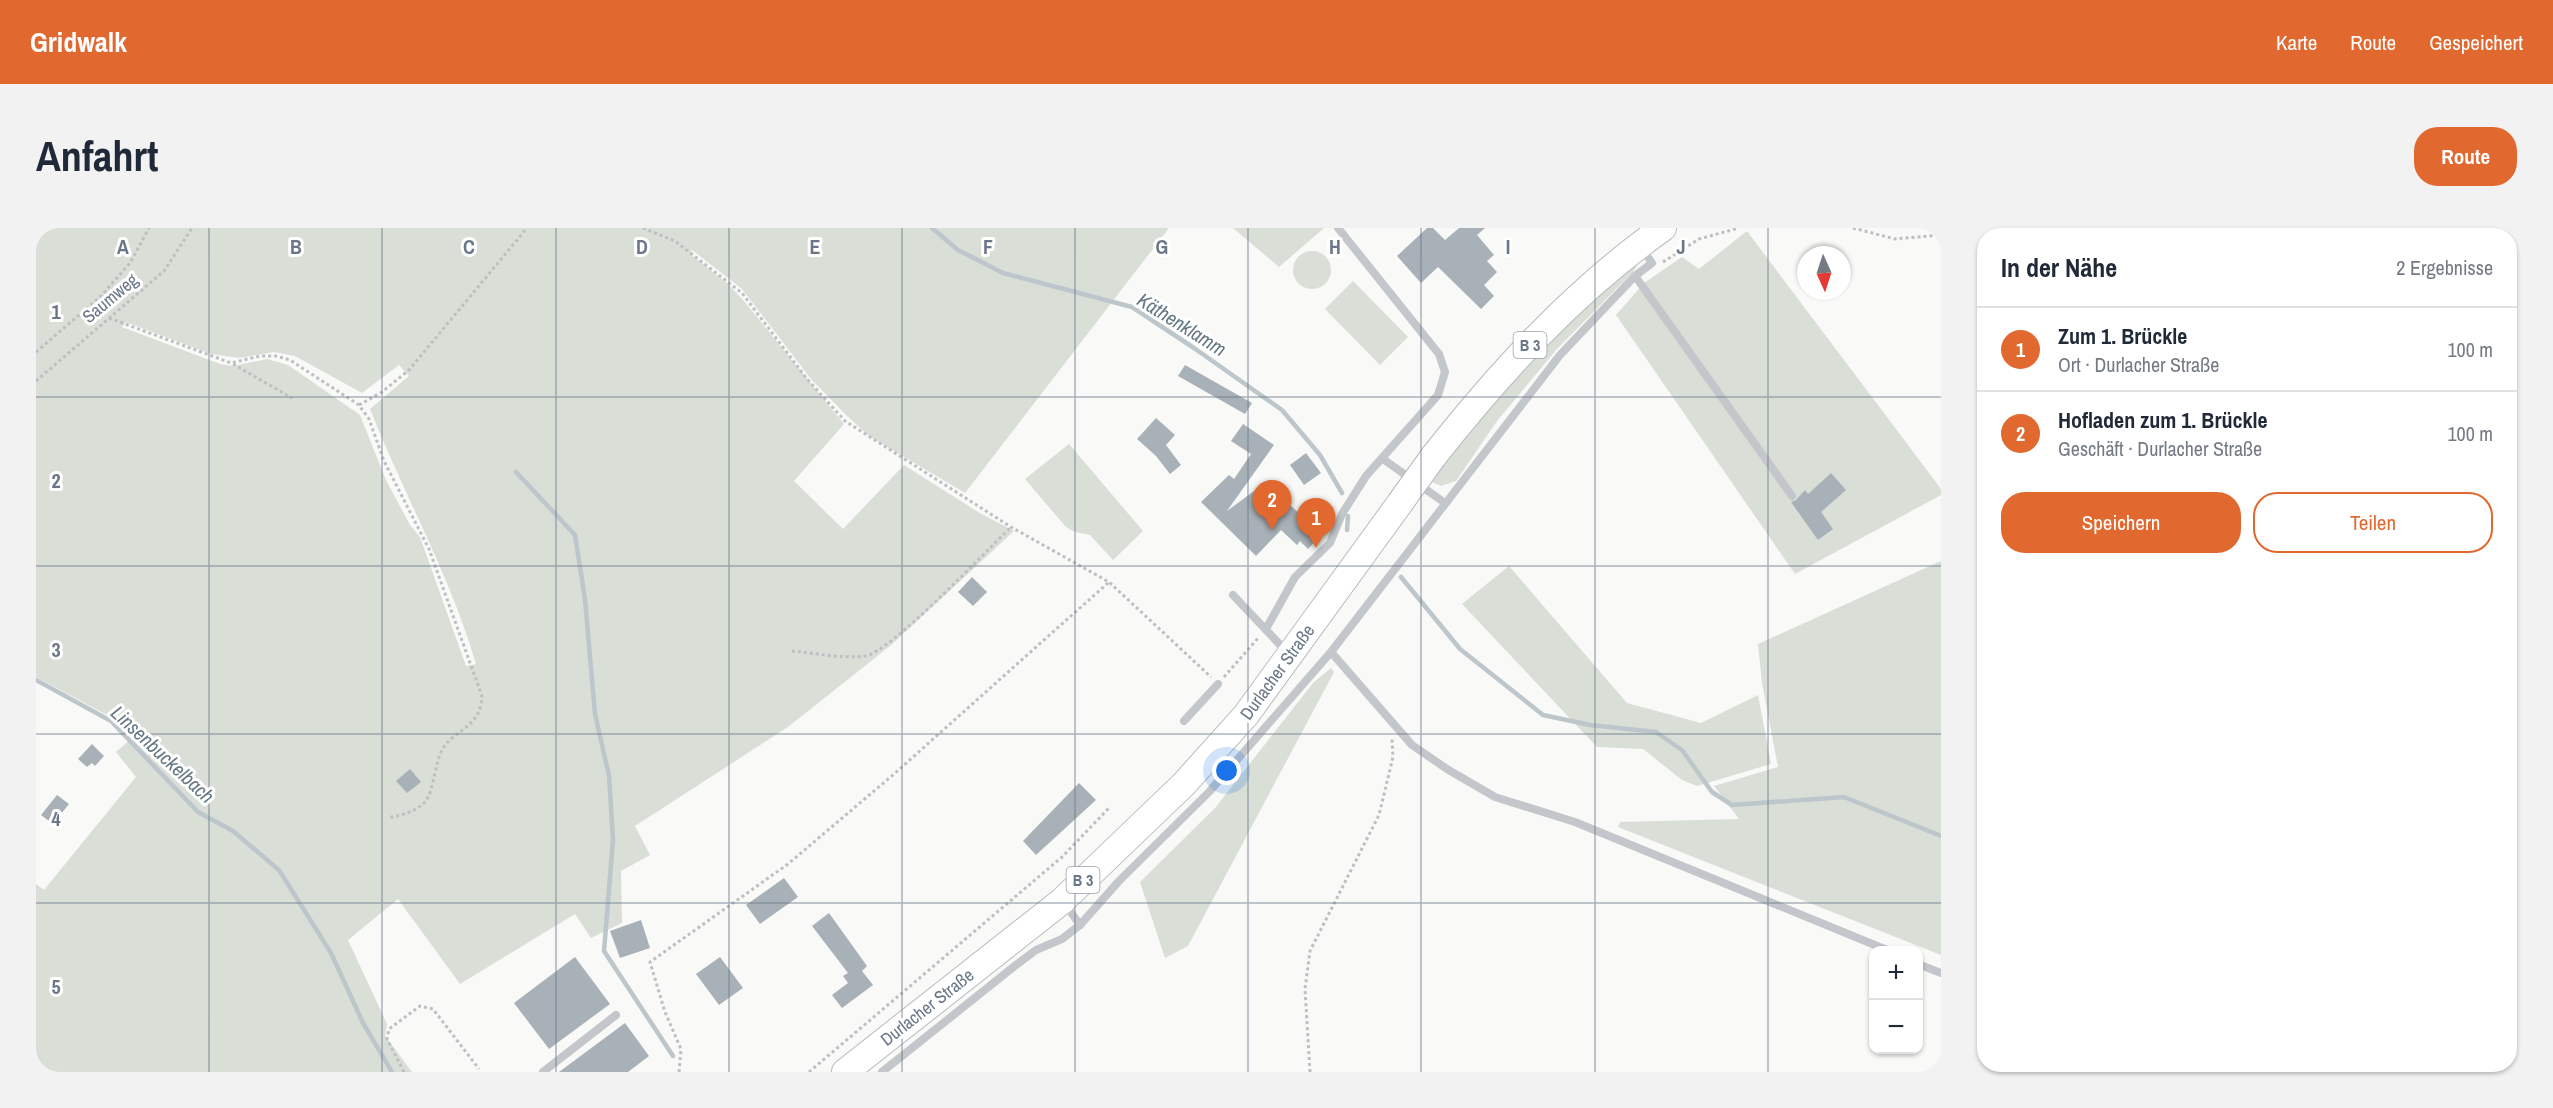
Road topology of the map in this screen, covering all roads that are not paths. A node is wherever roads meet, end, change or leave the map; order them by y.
1 (1338, 228) edge
2 (1664, 228) edge
3 (1646, 254) junction
4 (1635, 276) junction
5 (1383, 459) junction
6 (1792, 496) dead end
7 (1445, 503) junction
8 (1233, 595) dead end
9 (1266, 629) junction
10 (1330, 652) junction
11 (1290, 655) junction
12 (1218, 684) road end
13 (1184, 721) dead end
14 (1062, 901) junction
15 (1080, 925) junction
16 (1875, 946) edge
17 (1923, 966) edge
18 (1941, 973) edge
19 (616, 1015) dead end
20 (543, 1072) edge
21 (844, 1072) edge
22 (882, 1072) edge

1 - 5 lane
2 - 3 main road, Durlacher Straße / B 3
3 - 4 lane
3 - 11 main road, Durlacher Straße / B 3, bridge
4 - 6 lane
4 - 7 lane
5 - 7 lane
5 - 9 lane
7 - 10 lane
8 - 9 lane
9 - 11 lane
10 - 15 lane
10 - 16 lane
11 - 14 main road, Durlacher Straße / B 3
12 - 13 lane
14 - 15 lane
14 - 21 main road, Durlacher Straße / B 3
15 - 22 lane
17 - 18 lane
19 - 20 lane

